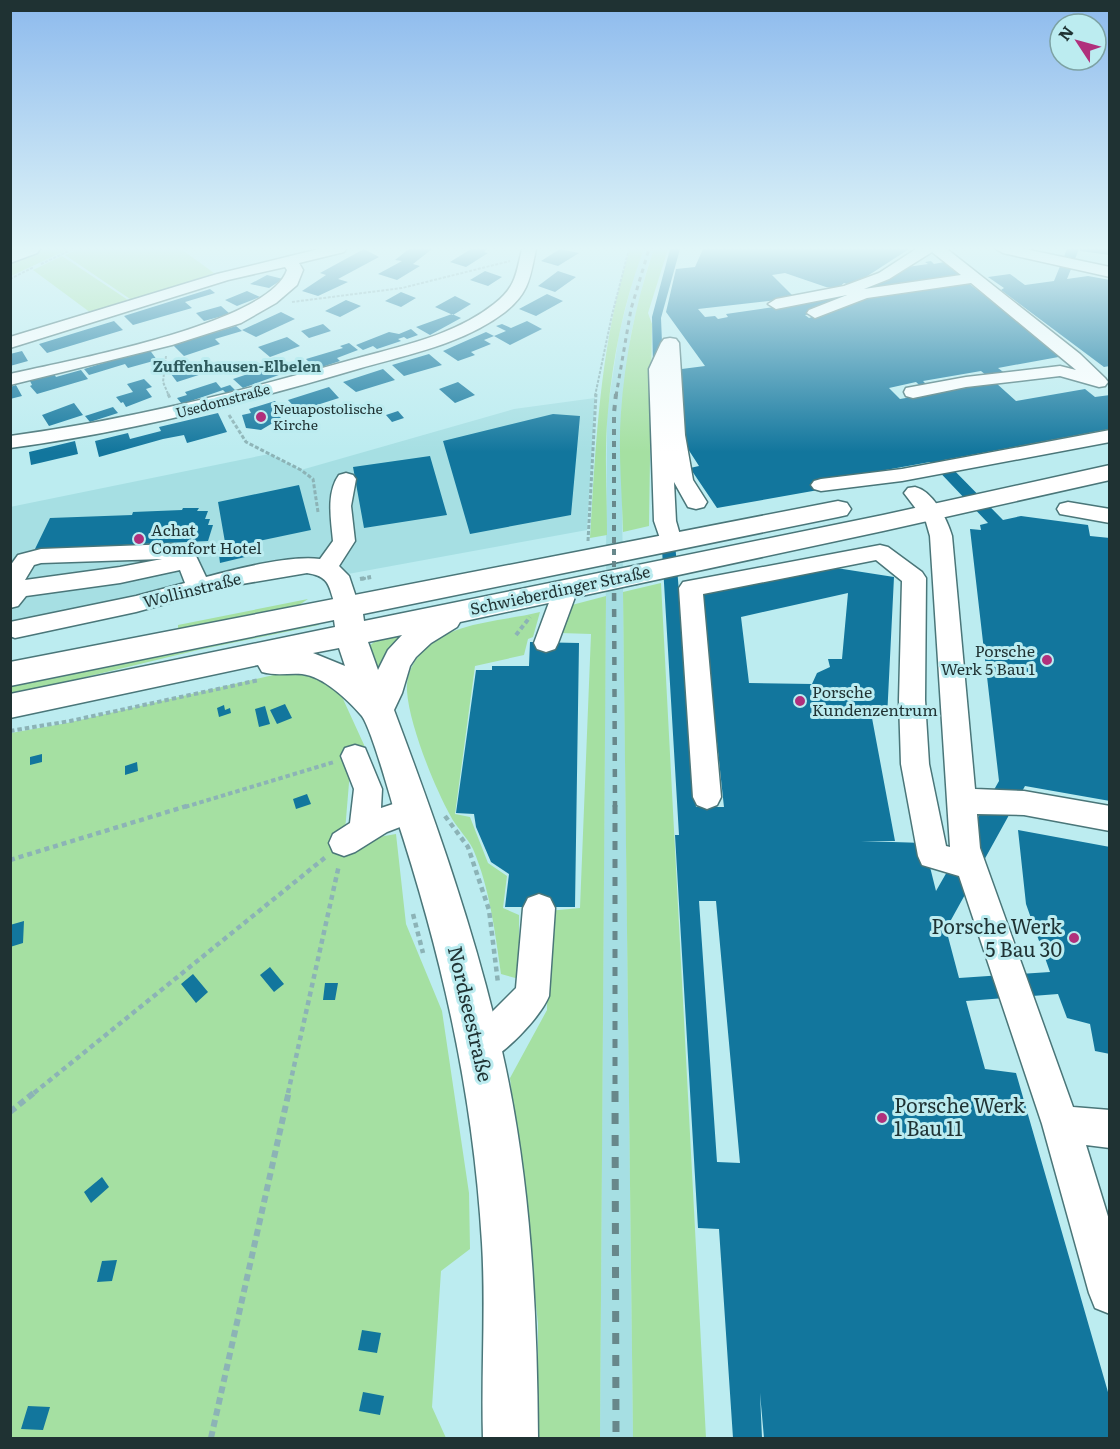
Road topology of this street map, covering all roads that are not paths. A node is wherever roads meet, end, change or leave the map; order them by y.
1 (95, 317) edge
2 (239, 317) edge
3 (485, 317) edge
4 (1022, 317) edge
5 (667, 322) dead end
6 (10, 343) edge
7 (670, 343) junction
8 (10, 380) edge
9 (1104, 383) edge
10 (913, 392) dead end
11 (1110, 436) edge
12 (10, 442) edge
13 (690, 454) dead end
14 (1110, 454) edge
15 (662, 462) junction
16 (1110, 472) edge
17 (346, 479) dead end
18 (821, 485) dead end
19 (696, 502) dead end
20 (923, 502) junction
21 (1068, 509) dead end
22 (1110, 516) edge
23 (671, 542) junction
24 (188, 561) junction
25 (326, 568) junction
26 (10, 586) edge
27 (198, 587) junction
28 (566, 589) junction
29 (10, 600) edge
30 (467, 609) junction
31 (348, 620) junction
32 (12, 629) edge
33 (546, 642) dead end
34 (240, 657) junction
35 (10, 674) edge
36 (10, 706) edge
37 (377, 710) junction
38 (356, 756) road end
39 (707, 797) dead end
40 (961, 801) junction
41 (425, 809) junction
42 (1110, 819) edge
43 (972, 866) junction
44 (538, 908) dead end
45 (493, 1036) junction
46 (1061, 1124) junction
47 (1110, 1129) edge
48 (1110, 1293) edge
49 (510, 1438) edge

1 - 6 street
2 - 8 street
3 - 12 street, Usedomstraße
4 - 9 street
5 - 7 street
7 - 15 street
7 - 19 street
9 - 10 street
11 - 18 street
13 - 15 street
14 - 20 main road, Schwieberdinger Straße
15 - 23 street
16 - 20 main road, Schwieberdinger Straße
17 - 25 street
20 - 23 main road, Schwieberdinger Straße
20 - 28 main road, Schwieberdinger Straße
20 - 40 street
21 - 22 street
23 - 31 main road, Schwieberdinger Straße
24 - 26 street
24 - 27 street
24 - 29 street
25 - 27 street, Wollinstraße
25 - 31 street
27 - 32 street, Wollinstraße
28 - 30 main road, Schwieberdinger Straße
28 - 33 street
30 - 31 main road, Schwieberdinger Straße
30 - 37 main road
31 - 34 main road, Schwieberdinger Straße
31 - 35 main road, Schwieberdinger Straße
31 - 37 main road, Nordseestraße
34 - 36 main road, Schwieberdinger Straße
34 - 37 main road
37 - 41 main road, Nordseestraße
38 - 41 street
39 - 43 street
40 - 42 street
40 - 43 street
41 - 45 main road, Nordseestraße
43 - 46 street
44 - 45 street
45 - 49 main road, Nordseestraße
46 - 47 street
46 - 48 street

